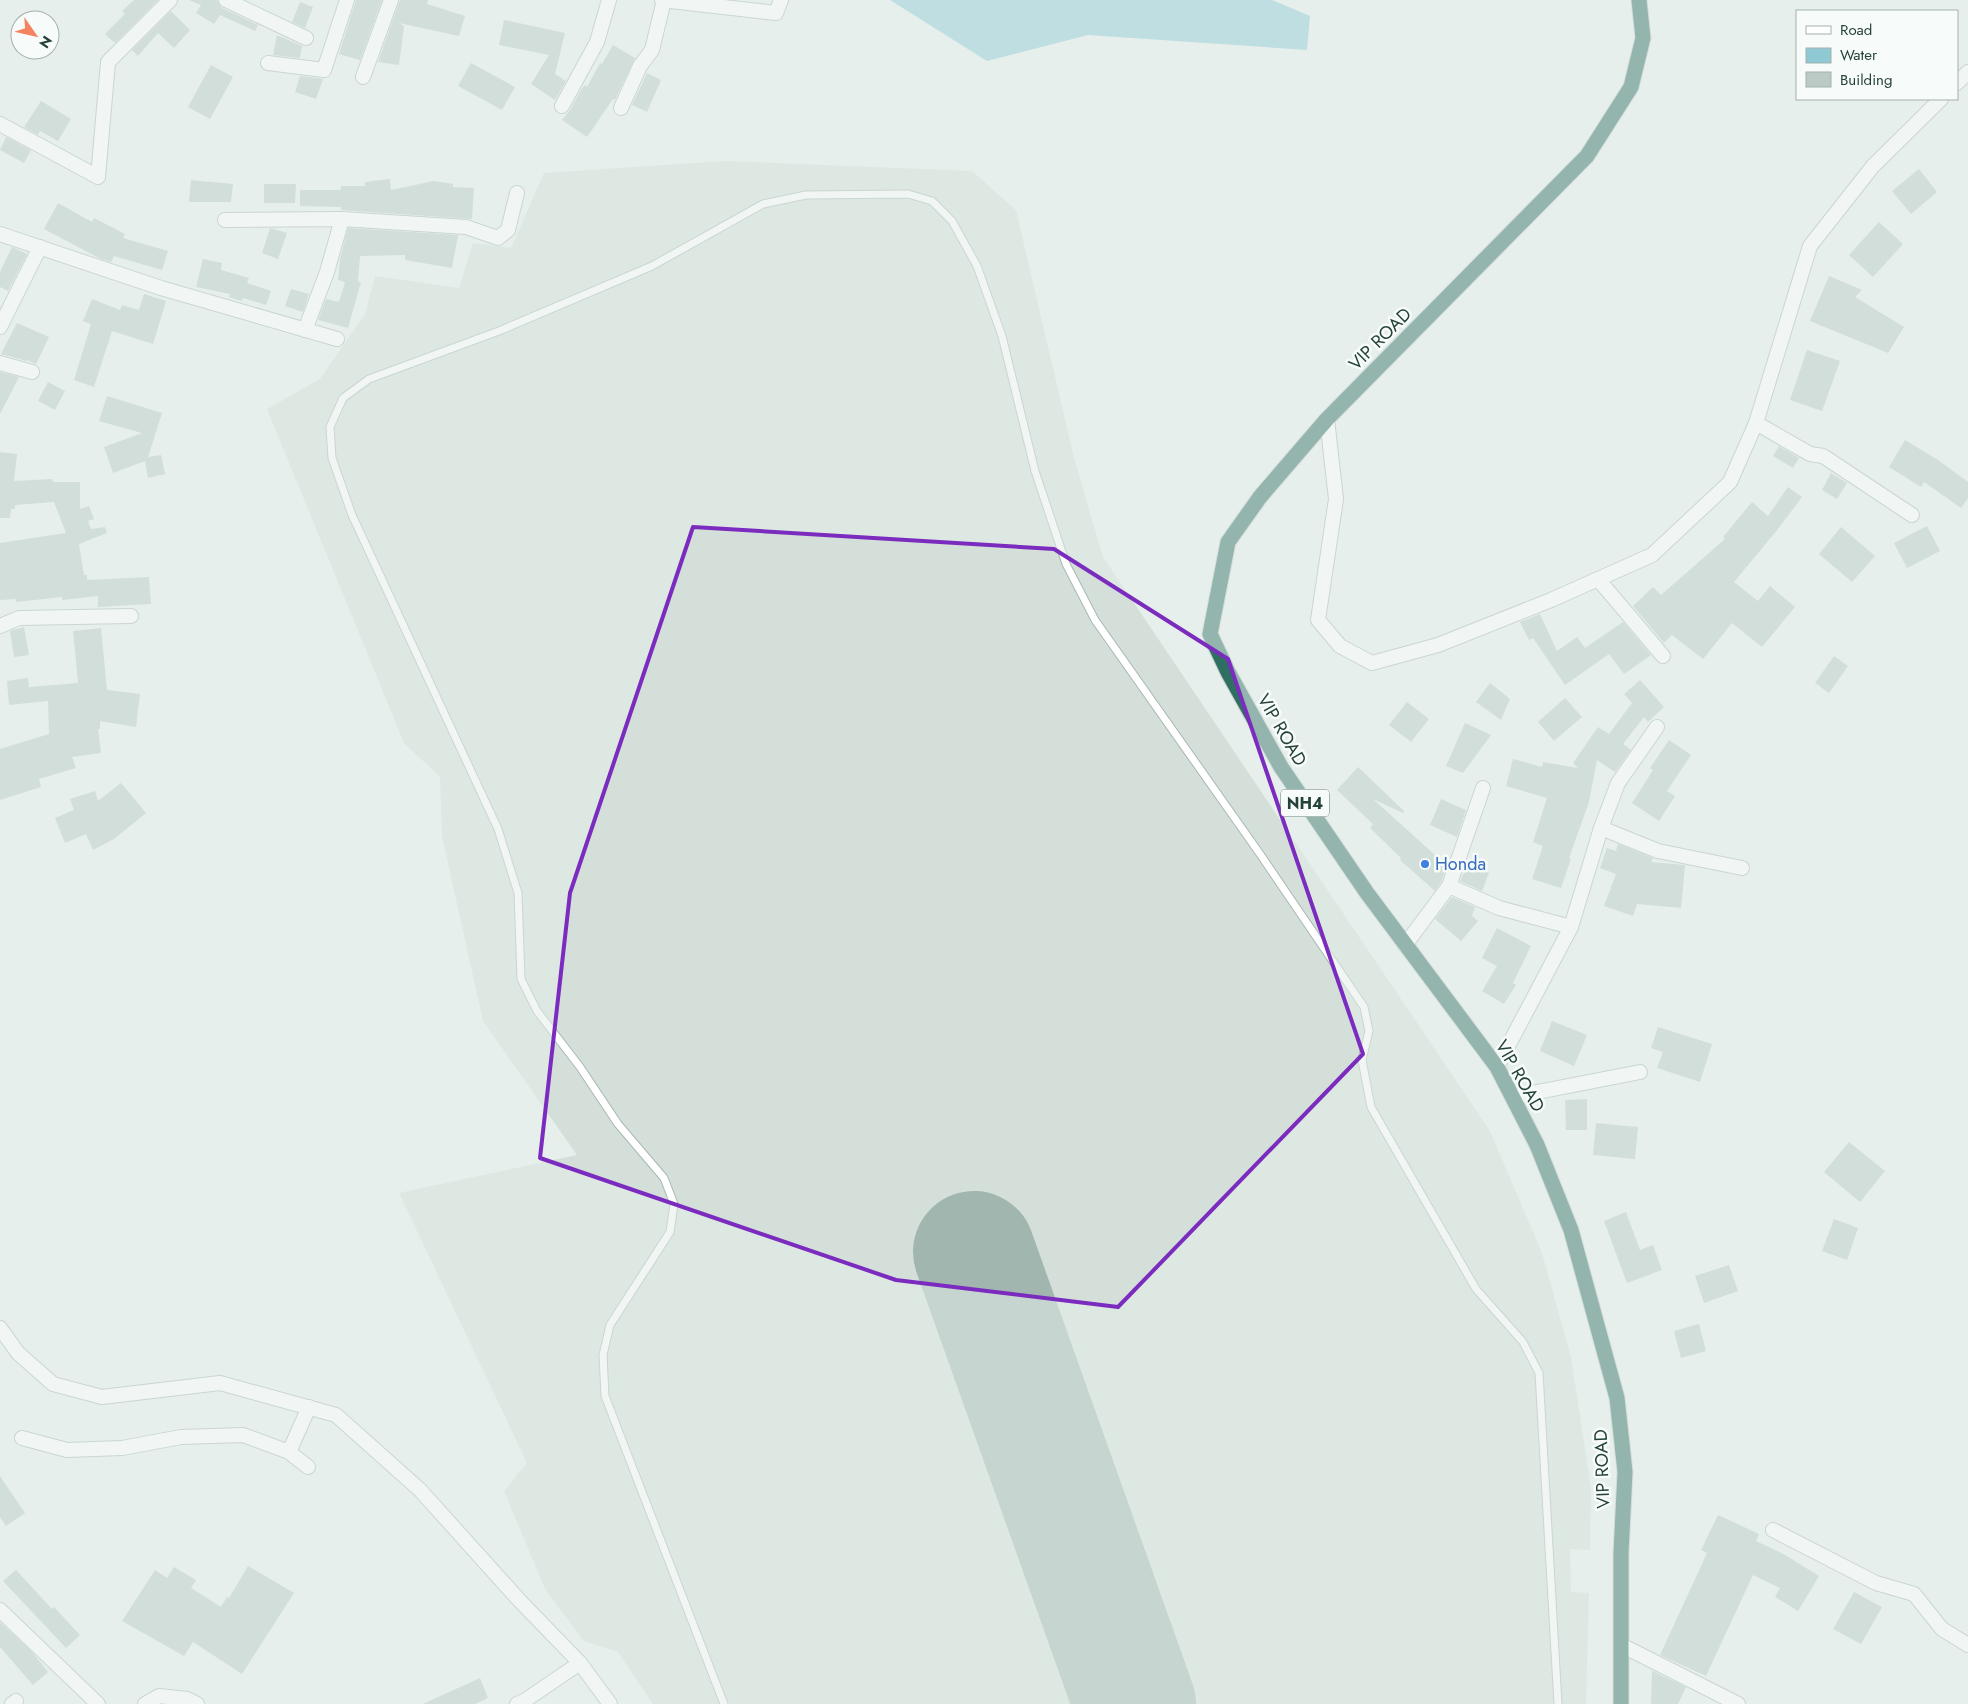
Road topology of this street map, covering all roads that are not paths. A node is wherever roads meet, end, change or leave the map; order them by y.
1 (170, 0) edge
2 (226, 0) edge
3 (347, 0) edge
4 (391, 0) edge
5 (609, 0) edge
6 (663, 0) edge
7 (781, 0) edge
8 (1639, 0) edge
9 (741, 5) edge
10 (306, 38) dead end
11 (268, 63) dead end
12 (1968, 72) edge
13 (363, 77) dead end
14 (1958, 82) edge
15 (1940, 100) edge
16 (562, 106) dead end
17 (621, 108) dead end
18 (0, 124) edge
19 (516, 193) dead end
20 (342, 219) junction
21 (225, 220) dead end
22 (0, 234) edge
23 (40, 247) junction
24 (0, 327) edge
25 (305, 330) junction
26 (337, 339) dead end
27 (0, 363) edge
28 (32, 372) dead end
29 (1327, 419) junction
30 (1756, 423) junction
31 (1912, 515) dead end
32 (1598, 579) junction
33 (131, 616) dead end
34 (0, 626) edge
35 (1663, 656) dead end
36 (1657, 727) dead end
37 (1483, 788) dead end
38 (1601, 828) junction
39 (1742, 868) dead end
40 (1449, 886) junction
41 (1571, 926) junction
42 (1406, 945) junction
43 (1497, 1068) junction
44 (1640, 1072) dead end
45 (1512, 1097) junction
46 (0, 1328) edge
47 (309, 1407) junction
48 (22, 1438) dead end
49 (289, 1452) junction
50 (308, 1467) dead end
51 (1773, 1530) dead end
52 (0, 1610) edge
53 (1621, 1645) junction
54 (1968, 1645) edge
55 (580, 1662) junction
56 (98, 1704) edge
57 (145, 1704) edge
58 (196, 1704) edge
59 (517, 1704) edge
60 (610, 1704) edge
61 (724, 1704) edge
62 (1558, 1704) edge
63 (1621, 1704) edge
64 (1738, 1704) edge

1 - 18 street
2 - 10 street
3 - 11 street
4 - 13 street
5 - 16 street
6 - 9 street
6 - 17 street
7 - 9 street
8 - 29 highway, VIP ROAD / NH4
12 - 14 street
15 - 30 street
19 - 20 street
20 - 21 street
20 - 25 street
22 - 23 street
23 - 24 street
23 - 25 street
25 - 26 street
27 - 28 street
29 - 32 street
29 - 42 highway, VIP ROAD / NH4
30 - 31 street
30 - 32 street
32 - 35 street
33 - 34 street
36 - 38 street
37 - 40 street
38 - 39 street
38 - 41 street
40 - 41 street
40 - 42 street
41 - 43 street
42 - 43 highway, VIP ROAD / NH4
43 - 45 highway, VIP ROAD / NH4
44 - 45 street
45 - 53 highway, VIP ROAD / NH4
46 - 47 street
47 - 49 street
47 - 55 street
48 - 49 street
49 - 50 street
51 - 54 street
52 - 56 street
53 - 63 highway, VIP ROAD / NH4
53 - 64 street
55 - 59 street
55 - 60 street
57 - 58 street
61 - 62 lane

